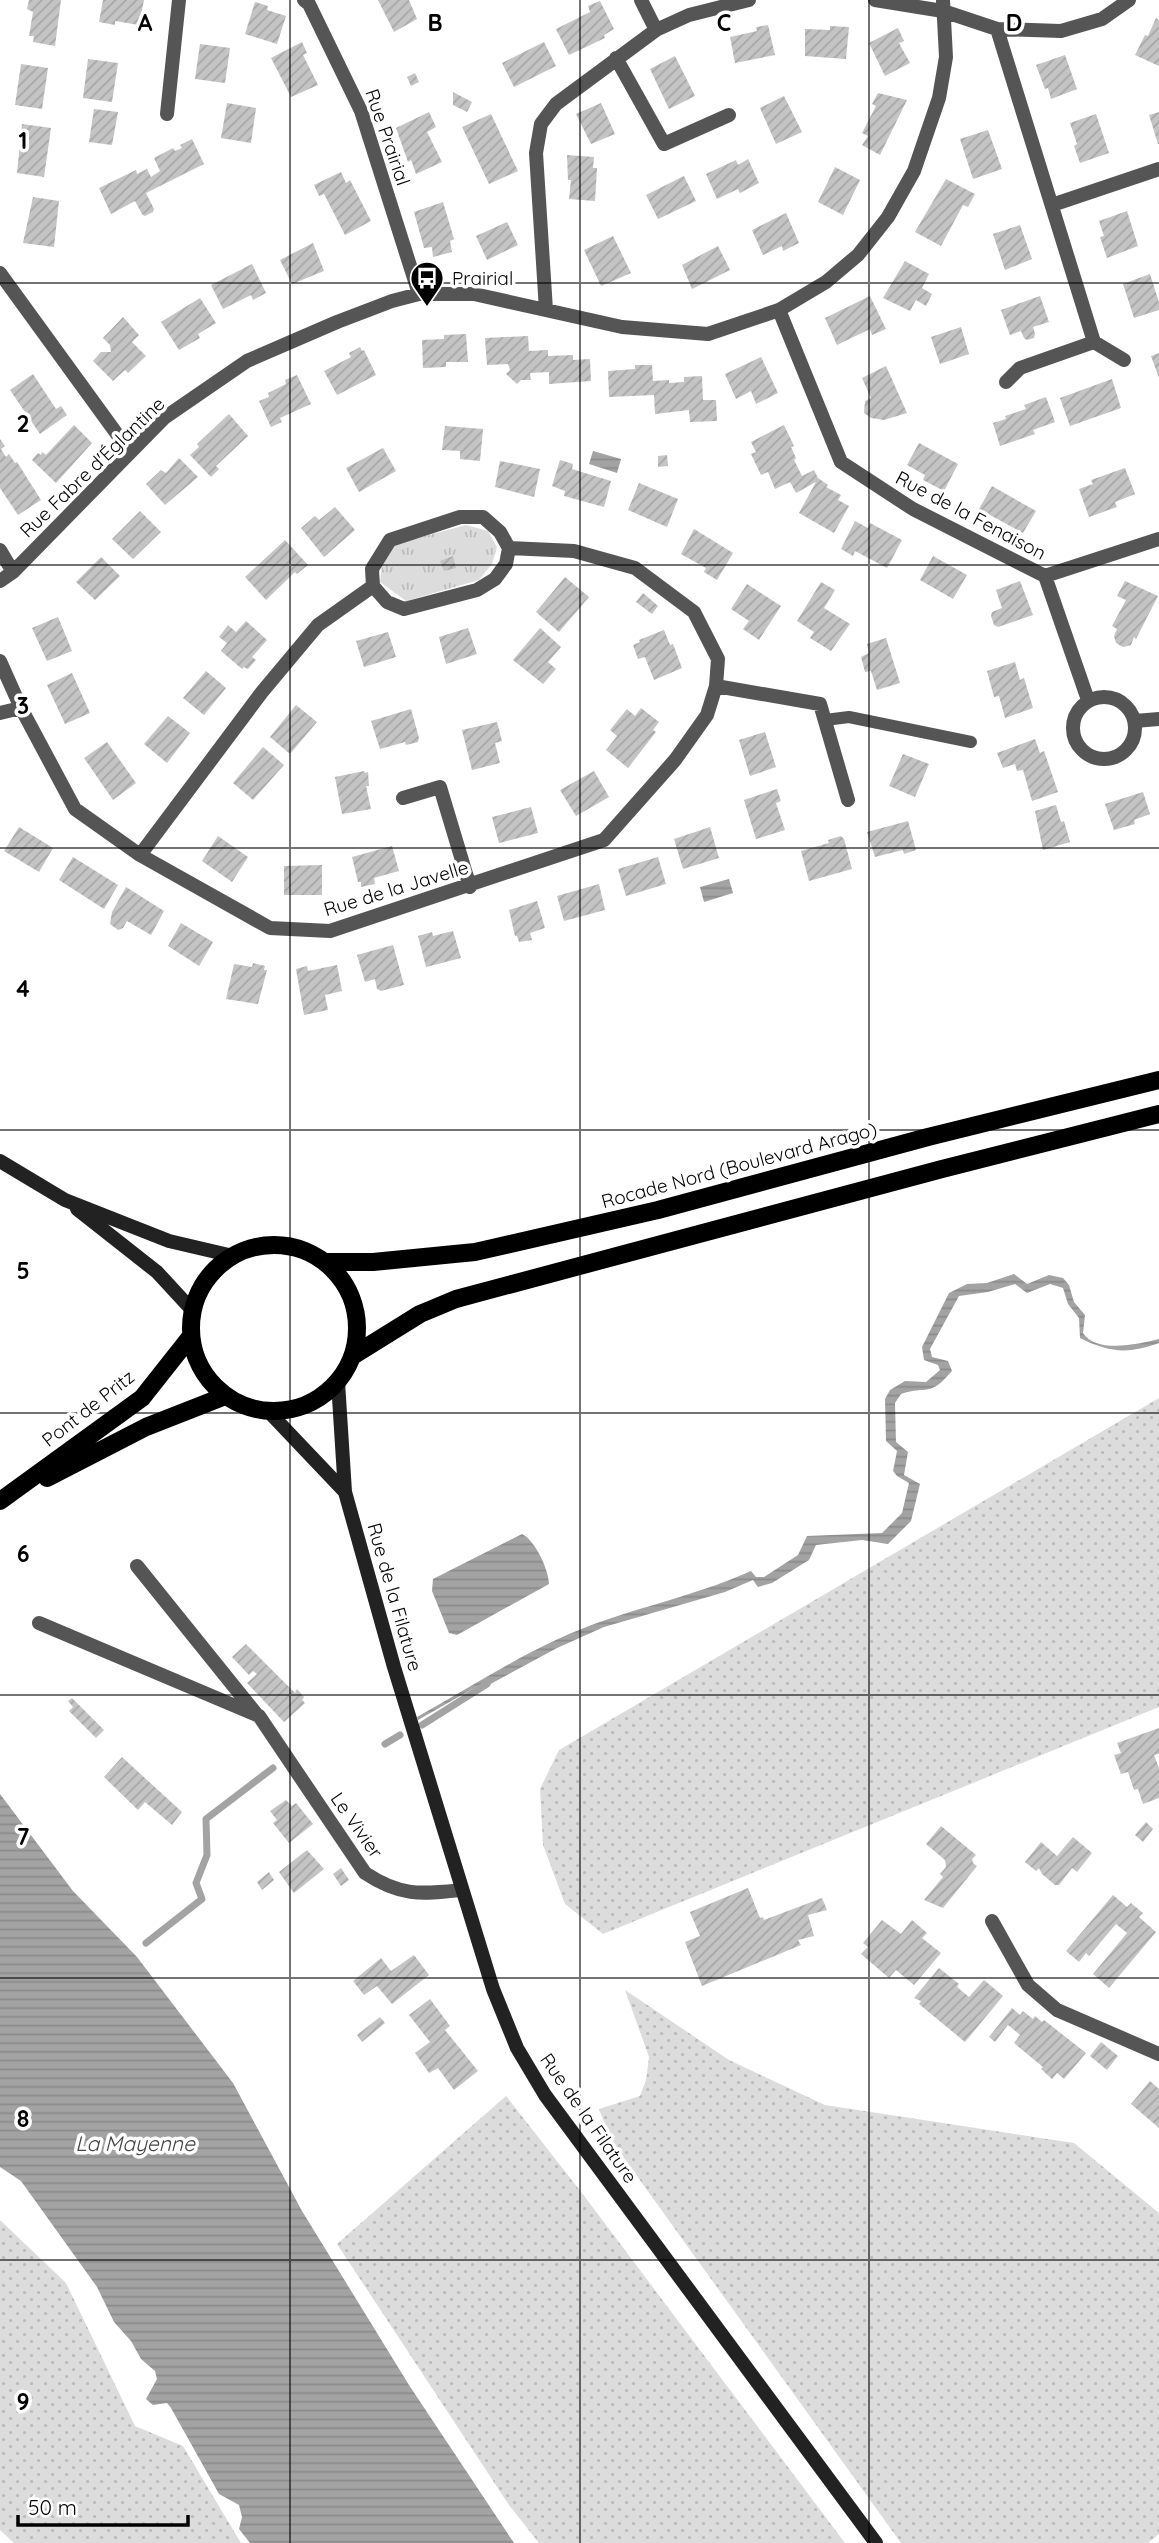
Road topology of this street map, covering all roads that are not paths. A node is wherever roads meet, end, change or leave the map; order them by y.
1 (179, 0) edge
2 (304, 0) edge
3 (642, 0) edge
4 (749, 0) edge
5 (875, 0) edge
6 (1129, 0) edge
7 (943, 6) edge
8 (998, 29) junction
9 (656, 30) junction
10 (615, 58) junction
11 (167, 114) dead end
12 (729, 115) dead end
13 (1159, 169) edge
14 (1052, 205) junction
15 (0, 273) edge
16 (419, 295) junction
17 (546, 310) junction
18 (779, 310) junction
19 (1094, 342) junction
20 (1124, 360) dead end
21 (1006, 382) dead end
22 (130, 452) junction
23 (1159, 539) edge
24 (509, 548) junction
25 (0, 550) edge
26 (13, 572) junction
27 (1045, 576) junction
28 (0, 581) edge
29 (373, 586) junction
30 (0, 661) edge
31 (716, 687) junction
32 (1088, 700) junction
33 (21, 708) junction
34 (0, 713) edge
35 (1159, 719) edge
36 (825, 720) junction
37 (1135, 721) junction
38 (971, 742) dead end
39 (403, 798) dead end
40 (848, 800) dead end
41 (140, 855) junction
42 (470, 887) junction
43 (1159, 1080) edge
44 (1159, 1114) edge
45 (0, 1161) edge
46 (65, 1200) junction
47 (233, 1256) junction
48 (325, 1262) junction
49 (192, 1311) junction
50 (191, 1336) junction
51 (354, 1354) junction
52 (338, 1382) junction
53 (225, 1396) junction
54 (269, 1412) junction
55 (345, 1492) junction
56 (0, 1501) edge
57 (137, 1566) dead end
58 (39, 1623) dead end
59 (258, 1716) junction
60 (462, 1890) junction
61 (992, 1921) dead end
62 (1159, 2054) edge
63 (876, 2543) edge

1 - 11 street
2 - 16 street, Rue Prairial
3 - 9 street
4 - 9 street
5 - 7 street
6 - 8 street
7 - 8 street
7 - 18 street, Rue Fabre d'Églantine
8 - 14 street
9 - 10 street
10 - 12 street
10 - 17 street
13 - 14 street
14 - 19 street
15 - 22 street
16 - 17 street, Rue Fabre d'Églantine
16 - 22 street, Rue Fabre d'Églantine
17 - 18 street, Rue Fabre d'Églantine
18 - 27 street, Rue de la Fenaison
19 - 20 street
19 - 21 street
22 - 26 street, Rue Fabre d'Églantine
23 - 27 street, Rue de la Fenaison
24 - 29 street
24 - 29 street
24 - 31 street, Rue de la Javelle
25 - 26 street
26 - 28 street, Rue Fabre d'Églantine
27 - 32 street, Rue de la Fenaison
29 - 41 street
30 - 33 street, Rue de la Javelle
31 - 36 street
31 - 42 street, Rue de la Javelle
32 - 37 street
32 - 37 street
33 - 34 street
33 - 41 street, Rue de la Javelle
35 - 37 street
36 - 38 lane
36 - 40 street
39 - 42 street
41 - 42 street, Rue de la Javelle
43 - 48 main road, Rocade Nord (Boulevard Arago)
44 - 51 main road
45 - 46 street
46 - 47 street
46 - 49 street
47 - 48 main road
47 - 49 main road
48 - 51 main road
49 - 50 main road
50 - 53 main road
50 - 56 main road, Pont de Pritz
51 - 52 main road
52 - 54 main road
52 - 55 street, Rue de la Filature
53 - 54 main road
53 - 56 main road, Pont de Pritz
54 - 55 street, Rue de la Filature
55 - 60 street, Rue de la Filature
57 - 59 street, Le Vivier
58 - 59 street
59 - 60 street, Le Vivier
60 - 63 street, Rue de la Filature
61 - 62 street

